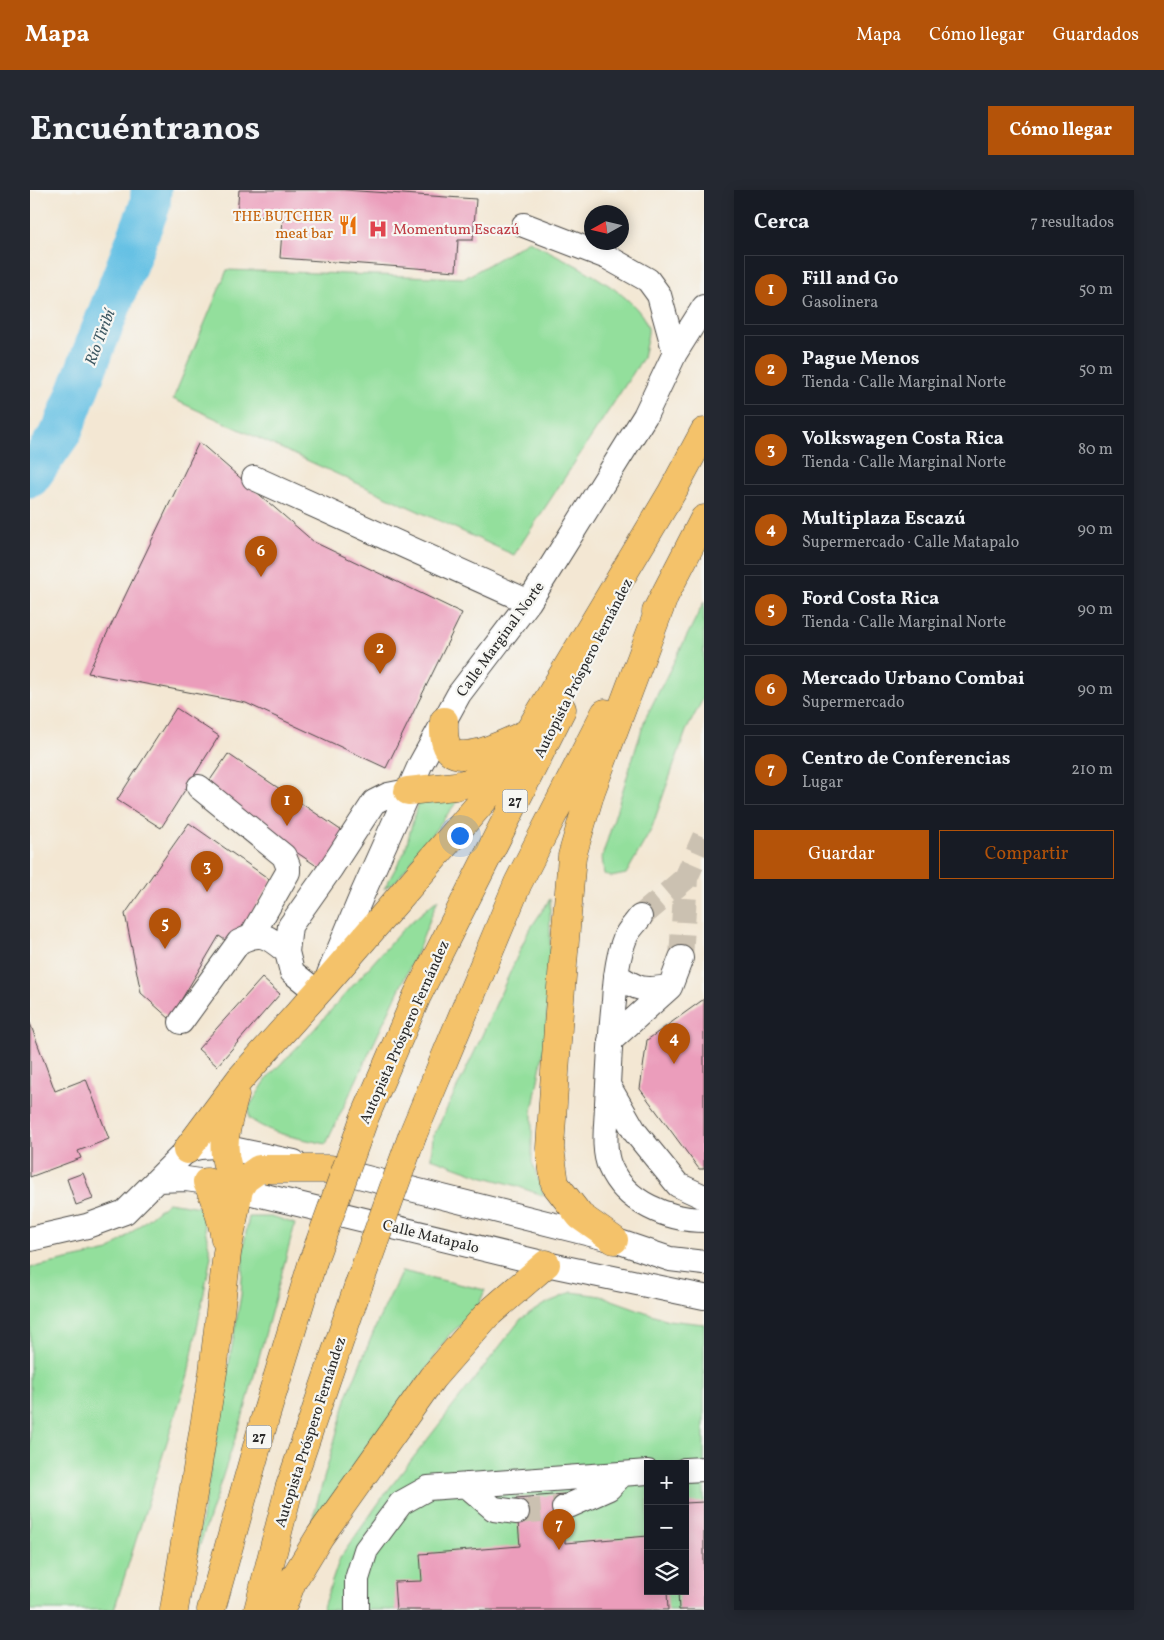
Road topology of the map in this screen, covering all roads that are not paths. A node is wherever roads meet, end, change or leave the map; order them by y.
1 (524, 225) dead end
2 (704, 307) edge
3 (675, 353) junction
4 (704, 432) edge
5 (254, 478) dead end
6 (674, 487) junction
7 (704, 519) edge
8 (664, 597) junction
9 (529, 602) junction
10 (444, 721) junction
11 (528, 733) junction
12 (502, 775) junction
13 (199, 787) dead end
14 (408, 792) junction
15 (640, 916) tunnel mouth
16 (252, 935) junction
17 (287, 952) junction
18 (681, 958) tunnel mouth
19 (616, 975) junction
20 (670, 987) junction
21 (320, 989) junction
22 (181, 1022) dead end
23 (610, 1041) junction
24 (240, 1079) junction
25 (608, 1085) junction
26 (635, 1132) junction
27 (606, 1146) junction
28 (223, 1147) junction
29 (187, 1150) junction
30 (330, 1169) junction
31 (158, 1180) junction
32 (207, 1182) junction
33 (238, 1189) junction
34 (704, 1197) edge
35 (704, 1220) edge
36 (30, 1239) edge
37 (614, 1240) junction
38 (228, 1252) junction
39 (704, 1263) edge
40 (546, 1264) junction
41 (704, 1297) edge
42 (689, 1470) edge
43 (704, 1470) edge
44 (644, 1472) edge
45 (622, 1474) junction
46 (466, 1485) junction
47 (564, 1508) tunnel mouth
48 (517, 1512) tunnel mouth
49 (320, 1536) junction
50 (174, 1610) edge
51 (210, 1610) edge
52 (258, 1610) edge
53 (281, 1610) edge
54 (295, 1610) edge
55 (357, 1610) edge

1 - 3 street
2 - 3 street, Calle Marginal Norte
3 - 9 street, Calle Marginal Norte
4 - 6 highway, Autopista Próspero Fernández / 27
5 - 9 street
6 - 11 highway
6 - 51 highway, Autopista Próspero Fernández / 27, bridge
7 - 8 highway, Autopista Próspero Fernández
8 - 37 highway
8 - 52 highway, Autopista Próspero Fernández, bridge
9 - 10 street, Calle Marginal Norte
10 - 11 highway
10 - 14 street, Calle Marginal Norte
11 - 12 highway
12 - 14 highway
12 - 21 highway
13 - 16 street
14 - 17 street
14 - 21 street, Calle Marginal Norte
15 - 19 street
16 - 17 street
16 - 22 street
17 - 21 street
18 - 20 street
19 - 20 street
19 - 23 street
20 - 23 street
21 - 24 highway
23 - 25 street
24 - 28 highway
24 - 29 highway
25 - 26 street
25 - 27 street
26 - 27 street
26 - 34 street
27 - 35 street
28 - 29 street
28 - 30 street
28 - 33 highway
29 - 31 street
30 - 33 highway
30 - 37 street
31 - 32 street, Calle Matapalo
31 - 36 street
32 - 33 street, Calle Matapalo
32 - 38 highway
33 - 38 highway
33 - 40 street, Calle Matapalo
37 - 39 street
38 - 50 highway
40 - 41 street, Calle Matapalo
40 - 49 highway
42 - 43 street
44 - 45 street
45 - 46 street
45 - 47 street
46 - 48 street
46 - 55 street
49 - 53 highway
49 - 54 street

